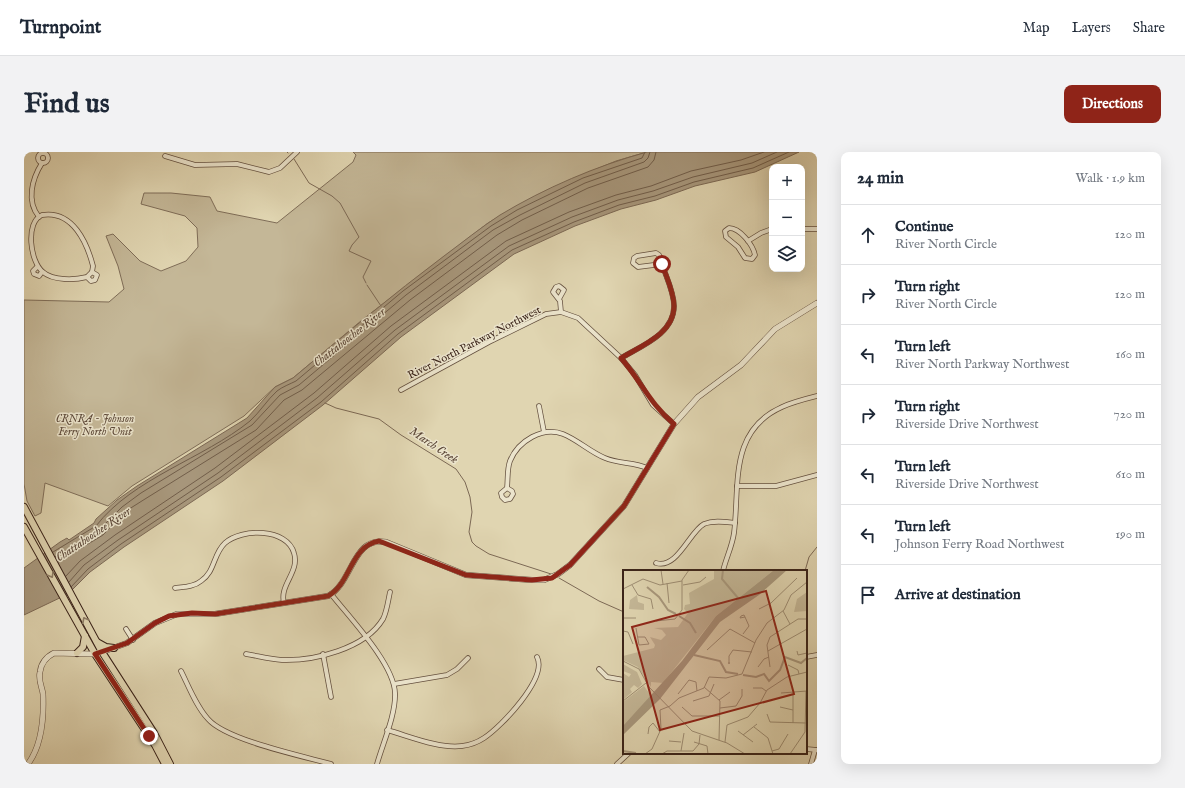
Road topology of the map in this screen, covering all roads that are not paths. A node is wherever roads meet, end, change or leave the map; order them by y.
1 (43, 152) edge
2 (297, 152) edge
3 (165, 156) dead end
4 (42, 163) junction
5 (39, 217) junction
6 (805, 229) edge
7 (817, 229) edge
8 (769, 230) edge
9 (748, 241) junction
10 (662, 264) junction
11 (37, 266) junction
12 (42, 272) junction
13 (92, 272) junction
14 (88, 277) junction
15 (559, 299) dead end
16 (817, 303) edge
17 (561, 312) junction
18 (621, 358) junction
19 (401, 390) dead end
20 (817, 396) edge
21 (539, 406) dead end
22 (674, 424) junction
23 (544, 432) junction
24 (647, 468) junction
25 (817, 474) edge
26 (737, 486) junction
27 (507, 488) dead end
28 (24, 507) edge
29 (735, 523) junction
30 (24, 527) edge
31 (656, 563) dead end
32 (723, 570) edge
33 (175, 588) dead end
34 (390, 592) dead end
35 (331, 594) junction
36 (284, 603) junction
37 (126, 629) dead end
38 (85, 636) junction
39 (364, 637) junction
40 (133, 640) junction
41 (96, 641) junction
42 (114, 648) junction
43 (102, 652) junction
44 (77, 653) junction
45 (95, 654) junction
46 (246, 654) dead end
47 (323, 654) junction
48 (817, 655) edge
49 (537, 657) dead end
50 (807, 657) edge
51 (468, 658) dead end
52 (110, 666) junction
53 (599, 669) dead end
54 (181, 671) dead end
55 (623, 680) edge
56 (394, 684) junction
57 (331, 697) dead end
58 (387, 730) junction
59 (816, 750) edge
60 (628, 754) edge
61 (28, 764) edge
62 (165, 764) edge
63 (170, 764) edge
64 (331, 764) edge
65 (377, 764) edge
66 (618, 764) edge
67 (811, 764) edge

1 - 4 street
1 - 4 street
2 - 3 street
4 - 5 street
5 - 11 street
5 - 13 street
6 - 7 street
8 - 9 street
9 - 9 street
10 - 10 street
10 - 18 street
11 - 12 street
11 - 12 street
12 - 14 street
13 - 14 street
13 - 14 street
15 - 17 street
16 - 22 street
17 - 18 street
17 - 19 street, River North Parkway Northwest
18 - 22 street
20 - 26 street
21 - 23 street
22 - 24 street
23 - 24 street
23 - 27 street
24 - 35 street
25 - 26 street
26 - 29 street
41 -> 28 main road
29 - 31 street
29 - 32 street
30 -> 38 main road
33 - 36 street
34 - 39 street
35 - 36 street
35 - 39 street
36 - 40 street
37 - 40 street
38 - 44 main road
38 - 45 main road
39 - 47 street
39 - 56 street
40 - 42 street
41 - 42 main road
41 - 43 main road
42 - 43 street
42 - 52 main road
43 - 45 street
43 - 52 main road
44 - 45 street
44 - 61 street
45 - 62 main road
46 - 47 street
47 - 57 street
48 - 50 street
49 - 58 street
51 - 56 street
52 - 63 main road
53 - 55 street
54 - 64 street
56 - 58 street
58 - 65 street
59 - 67 street
60 - 66 street

